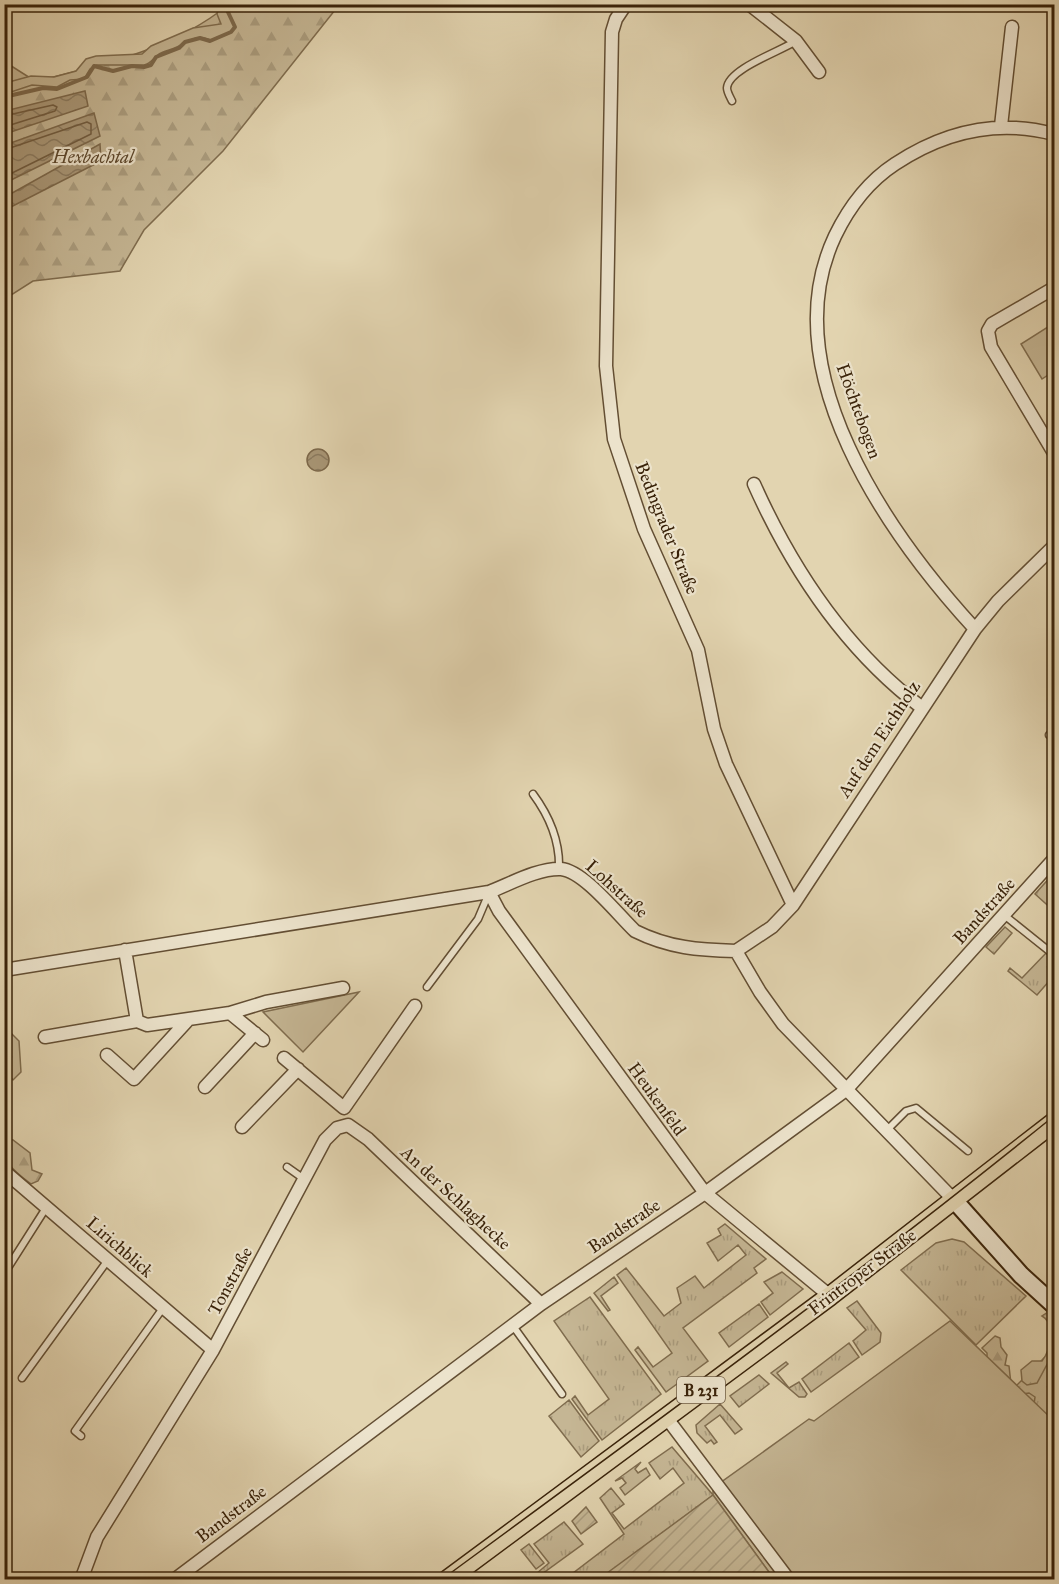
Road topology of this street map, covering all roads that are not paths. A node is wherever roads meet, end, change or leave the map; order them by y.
1 (626, 4) edge
2 (749, 4) edge
3 (766, 9) edge
4 (1012, 27) dead end
5 (796, 41) junction
6 (819, 72) dead end
7 (732, 101) dead end
8 (1001, 126) junction
9 (1054, 134) edge
10 (1054, 288) edge
11 (1054, 453) edge
12 (754, 484) dead end
13 (1054, 546) edge
14 (975, 628) junction
15 (921, 707) junction
16 (533, 794) dead end
17 (1054, 859) edge
18 (559, 869) junction
19 (489, 892) junction
20 (793, 905) junction
21 (1004, 915) junction
22 (125, 950) junction
23 (736, 951) junction
24 (1054, 954) edge
25 (4, 970) edge
26 (427, 987) dead end
27 (343, 988) dead end
28 (415, 1006) dead end
29 (231, 1013) junction
30 (188, 1020) junction
31 (137, 1021) junction
32 (45, 1037) dead end
33 (107, 1056) dead end
34 (284, 1058) dead end
35 (298, 1069) junction
36 (205, 1088) dead end
37 (846, 1090) junction
38 (344, 1108) junction
39 (1054, 1122) edge
40 (343, 1125) junction
41 (242, 1127) dead end
42 (888, 1129) junction
43 (968, 1151) dead end
44 (287, 1167) dead end
45 (4, 1171) edge
46 (305, 1179) junction
47 (705, 1193) junction
48 (950, 1196) junction
49 (47, 1208) junction
50 (108, 1260) junction
51 (4, 1274) edge
52 (830, 1296) junction
53 (542, 1304) junction
54 (1054, 1305) edge
55 (164, 1308) junction
56 (513, 1325) junction
57 (213, 1350) junction
58 (22, 1378) dead end
59 (562, 1394) dead end
60 (666, 1417) junction
61 (81, 1436) dead end
62 (81, 1580) edge
63 (174, 1580) edge
64 (447, 1580) edge
65 (789, 1580) edge

1 - 20 street, Bedingrader Straße
2 - 3 street
3 - 5 street
4 - 8 street
5 - 6 street
5 - 7 lane
8 - 9 street, Höchtebogen
8 - 14 street, Höchtebogen
10 - 11 street
12 - 15 street
13 - 14 street, Auf dem Eichholz
14 - 15 street, Auf dem Eichholz
15 - 20 street, Auf dem Eichholz
16 - 18 lane
17 - 21 street, Bandstraße
18 - 19 street, Lohstraße
18 - 23 street, Lohstraße
19 - 22 street, Lohstraße
19 - 26 lane
19 - 47 street, Heukenfeld
20 - 23 street, Auf dem Eichholz
21 - 24 lane
21 - 37 street, Bandstraße
22 - 25 street, Lohstraße
22 - 31 street
23 - 37 street
27 - 29 street
28 - 38 street
29 - 30 street
29 - 36 street
30 - 31 street
30 - 33 street
31 - 32 street
34 - 35 street
35 - 38 street
35 - 41 street
37 - 42 street
37 - 47 street, Bandstraße
38 - 40 lane
39 - 48 main road, Frintroper Straße / B 231
40 - 46 street, Tonstraße
40 - 53 street, An der Schlaghecke
42 - 43 lane
42 - 48 street
44 - 46 lane
45 - 49 street, Lirichblick
46 - 57 street, Tonstraße
47 - 52 street, Heukenfeld
47 - 53 street, Bandstraße
48 - 52 main road, Frintroper Straße / B 231
48 - 54 main road
49 - 50 street, Lirichblick
49 - 51 lane
50 - 55 street, Lirichblick
50 - 58 lane
52 - 60 main road, Frintroper Straße / B 231
53 - 56 street, Bandstraße
55 - 57 street, Lirichblick
55 - 61 lane
56 - 59 lane
56 - 63 street, Bandstraße
57 - 62 street, Tonstraße
60 - 64 main road, Frintroper Straße / B 231
60 - 65 street

